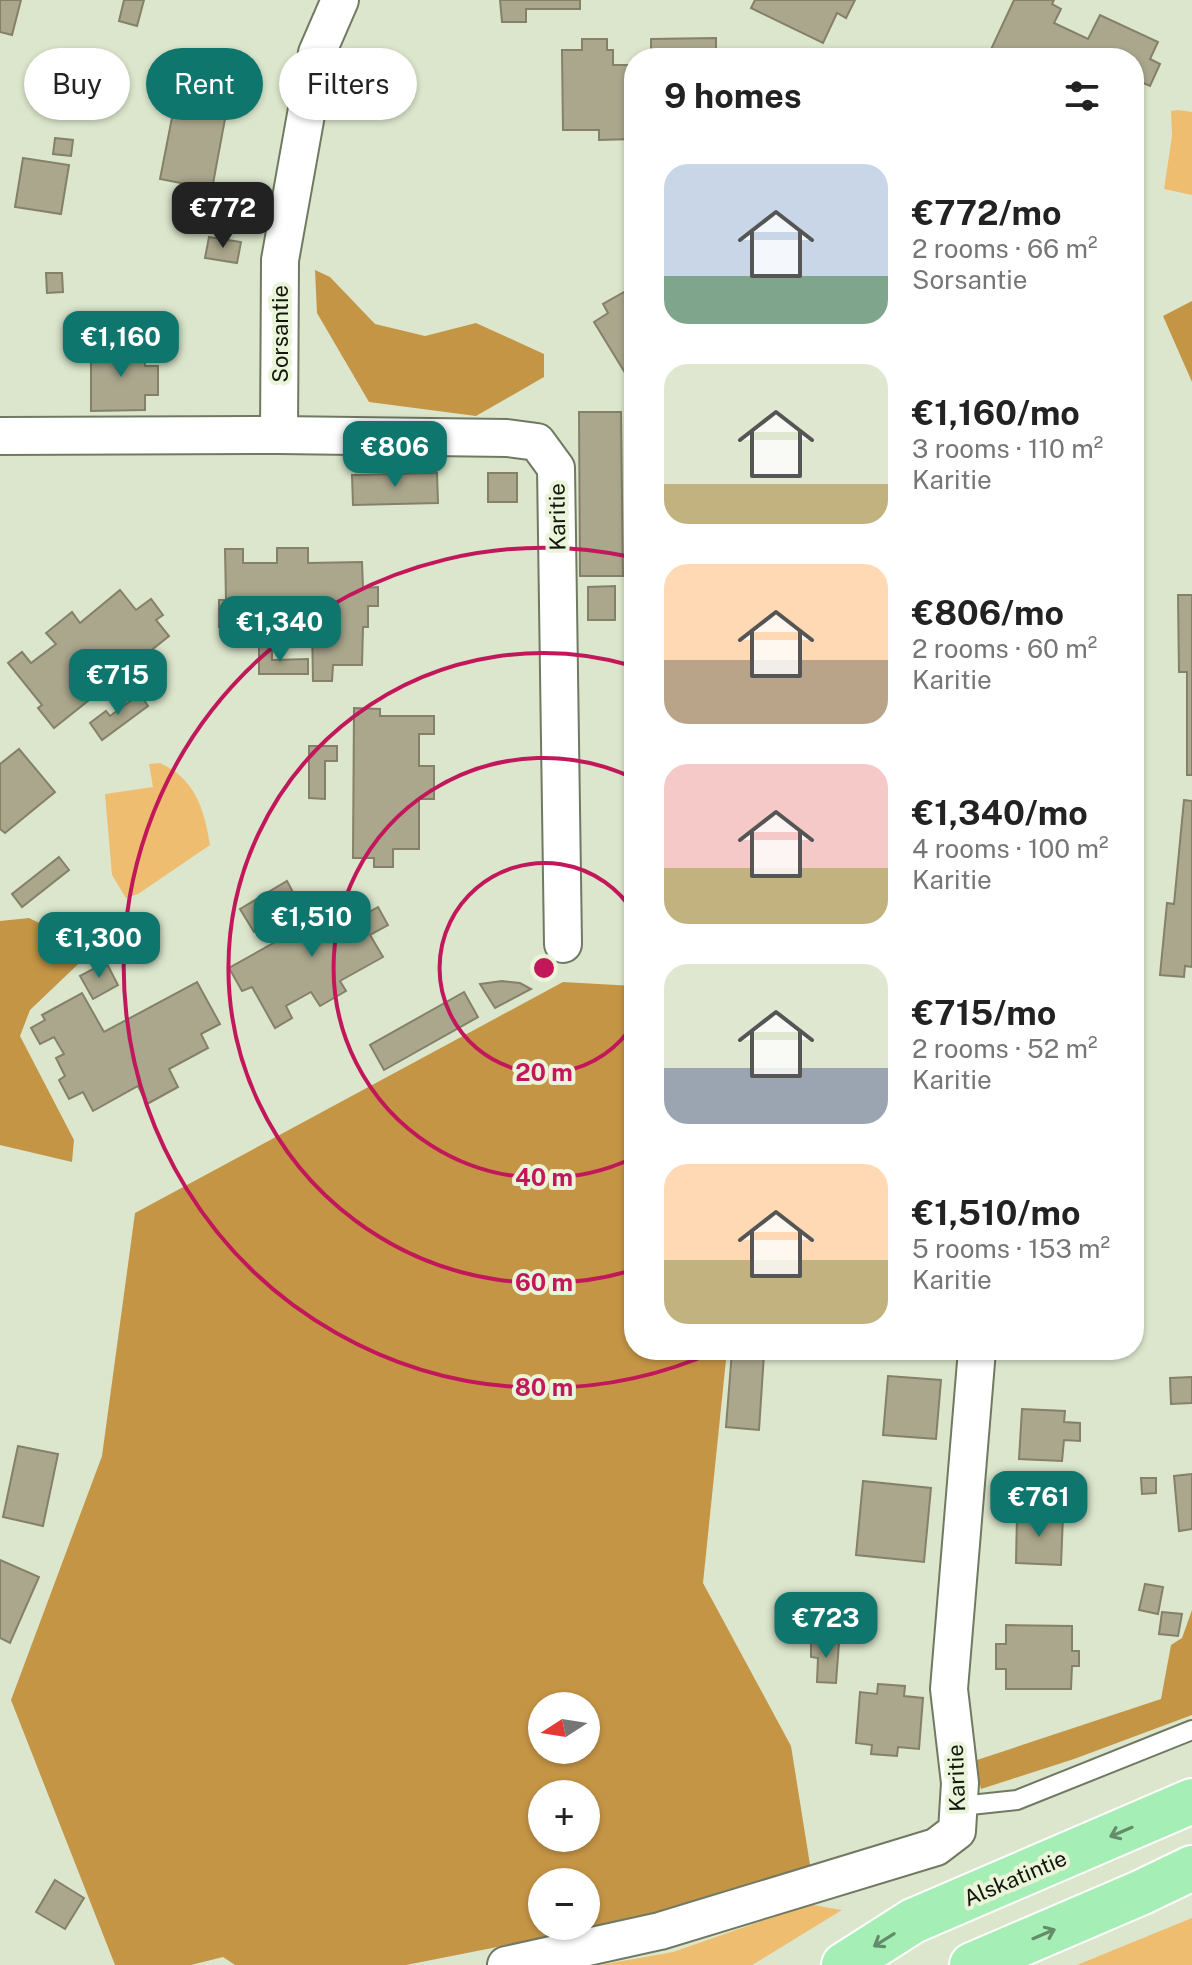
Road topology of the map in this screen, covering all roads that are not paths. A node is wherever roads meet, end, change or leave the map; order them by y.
1 (340, 0) edge
2 (279, 435) junction
3 (0, 436) edge
4 (563, 944) dead end
5 (976, 1360) edge
6 (1192, 1730) edge
7 (1192, 1801) edge
8 (961, 1806) junction
9 (1192, 1868) edge
10 (506, 1965) edge
11 (844, 1965) edge
12 (972, 1965) edge

1 - 2 street, Sorsantie
2 - 3 street, Karitie
2 - 4 street, Karitie
5 - 8 street, Karitie
6 - 8 lane
7 -> 11 main road, Alskatintie
8 - 10 street, Karitie
12 -> 9 main road

